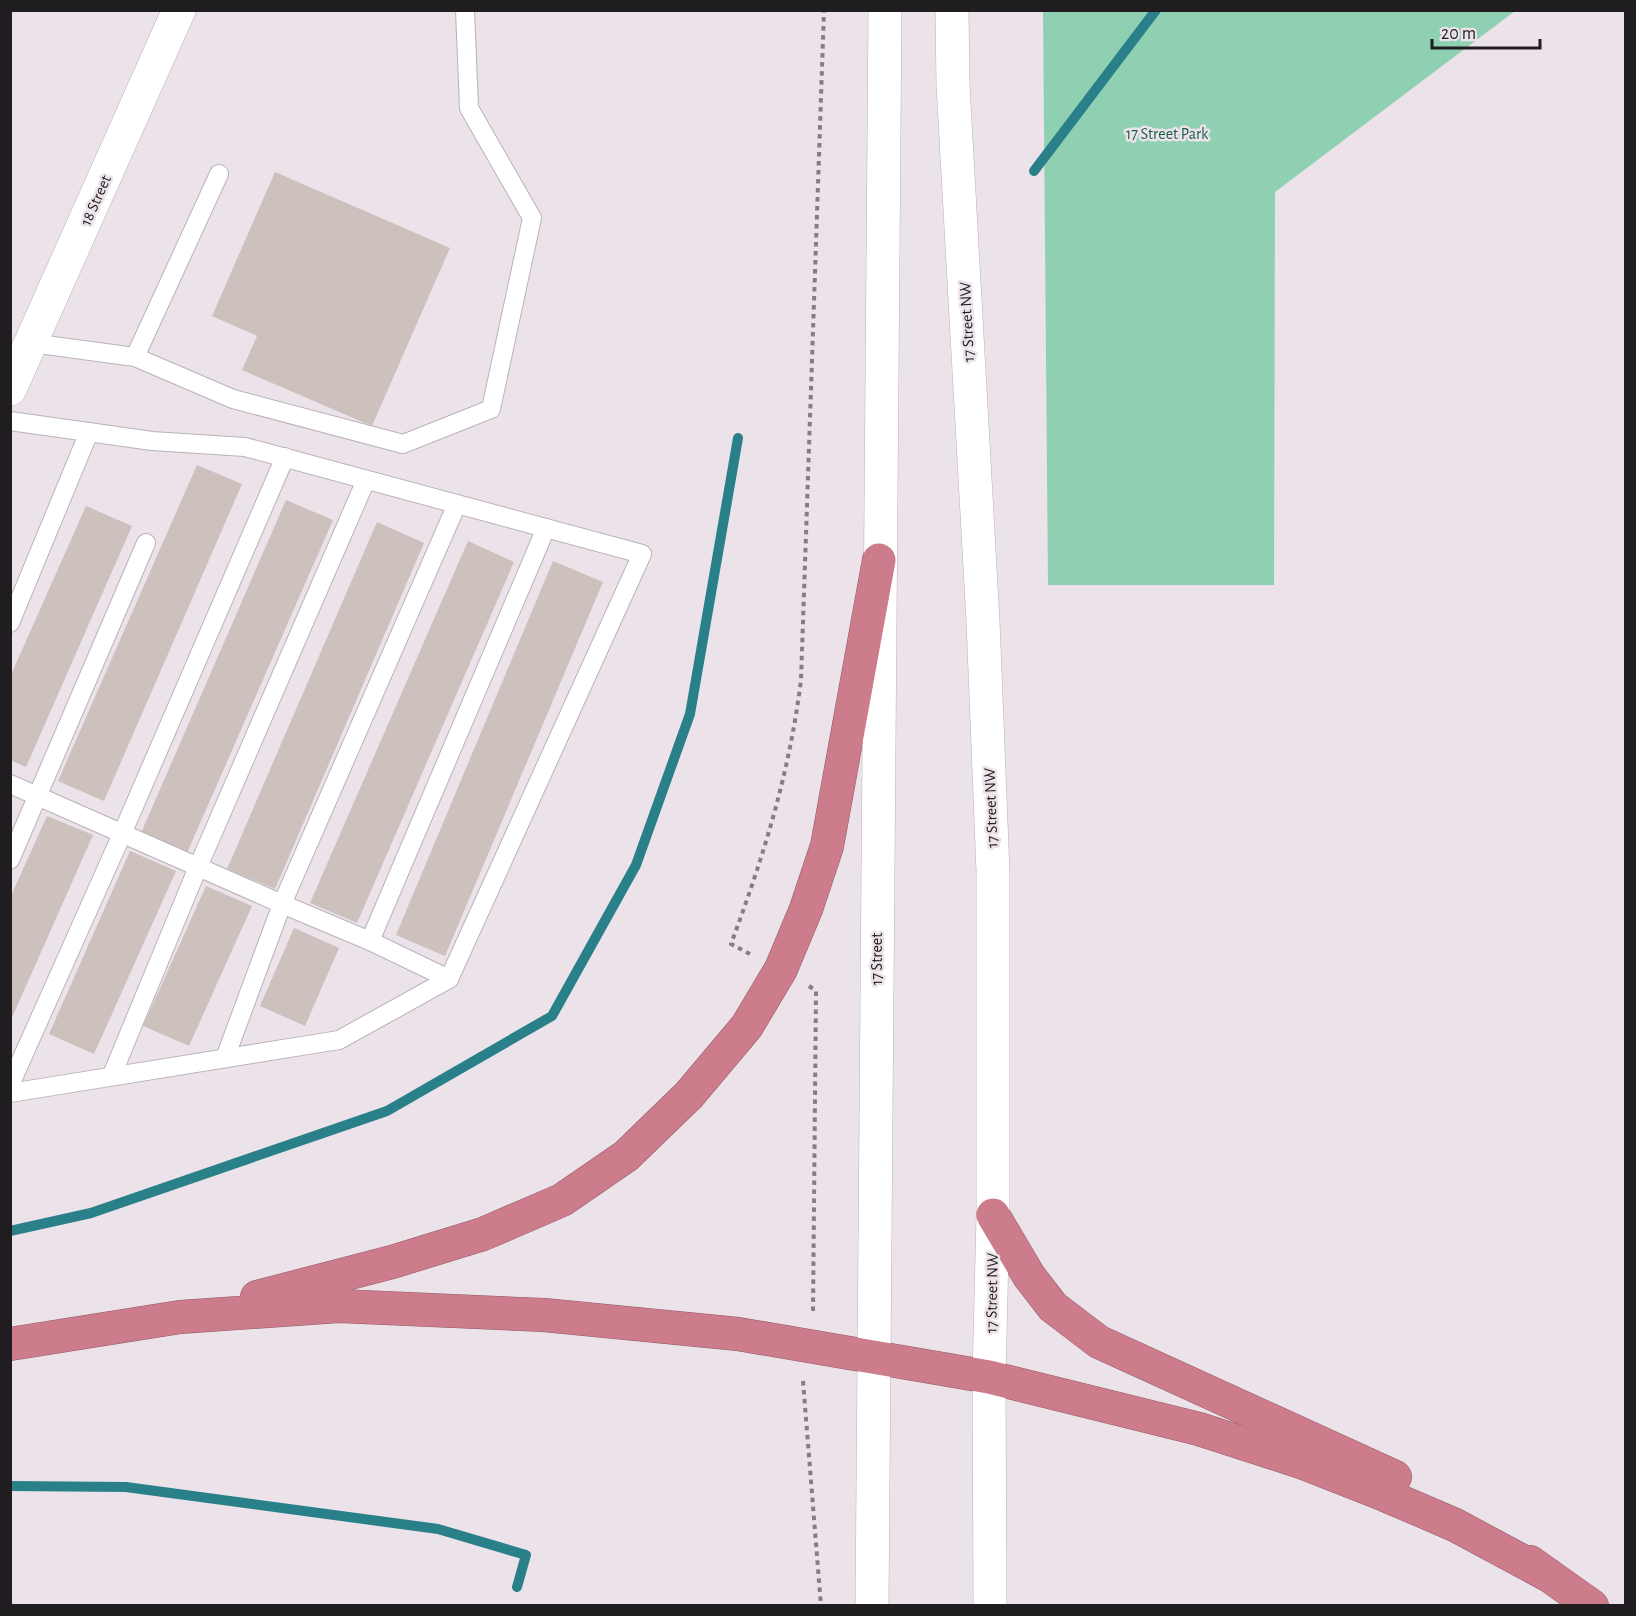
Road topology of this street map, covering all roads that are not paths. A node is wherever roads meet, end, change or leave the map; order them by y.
1 (179, 10) edge
2 (465, 10) edge
3 (885, 10) edge
4 (952, 10) edge
5 (219, 174) dead end
6 (31, 343) junction
7 (135, 357) junction
8 (10, 389) edge
9 (10, 421) edge
10 (89, 432) junction
11 (285, 457) junction
12 (366, 480) junction
13 (457, 504) junction
14 (546, 528) junction
15 (146, 543) dead end
16 (879, 560) junction
17 (10, 623) edge
18 (10, 784) edge
19 (39, 796) junction
20 (122, 834) junction
21 (10, 860) edge
22 (198, 867) junction
23 (282, 904) junction
24 (370, 941) junction
25 (449, 979) junction
26 (225, 1058) junction
27 (112, 1075) junction
28 (10, 1085) edge
29 (10, 1093) edge
30 (993, 1215) junction
31 (180, 1317) junction
32 (10, 1344) edge
33 (874, 1358) junction
34 (989, 1377) junction
35 (1548, 1575) junction
36 (872, 1605) edge
37 (990, 1605) edge
38 (1592, 1605) edge

1 - 6 main road, 18 Street
2 - 7 lane
3 - 16 main road
4 - 30 main road, 17 Street NW
5 - 7 lane
6 - 7 lane
6 - 8 main road, 18 Street
9 - 10 lane
10 - 11 lane
10 - 17 lane
11 - 12 lane
11 - 20 lane
12 - 13 lane
12 - 22 lane
13 - 14 lane
13 - 23 lane
14 - 24 lane
14 - 25 lane
15 - 19 lane
16 - 31 highway
16 - 33 main road, 17 Street
18 - 19 lane
19 - 20 lane
19 - 21 lane
20 - 22 lane
20 - 28 lane
22 - 23 lane
22 - 27 lane
23 - 24 lane
23 - 26 lane
24 - 25 lane
25 - 26 lane
26 - 27 lane
27 - 29 lane
30 - 34 main road, 17 Street NW
30 - 35 highway
31 - 32 highway
31 - 33 highway
33 - 34 highway
33 - 36 main road
34 - 35 highway
34 - 37 main road, 17 Street NW
35 - 38 highway

